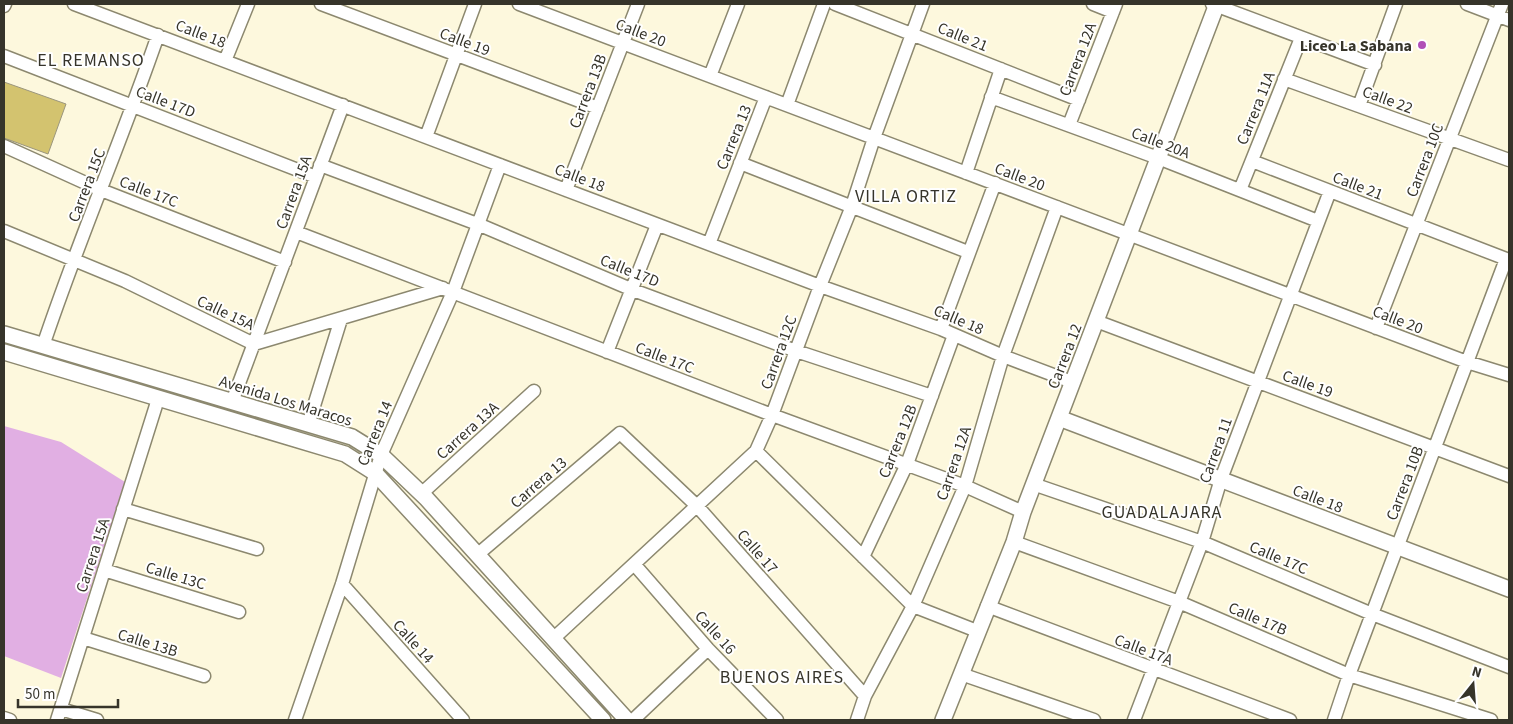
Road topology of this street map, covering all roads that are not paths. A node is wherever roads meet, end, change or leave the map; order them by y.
1 (74, 4) edge
2 (248, 4) edge
3 (321, 4) edge
4 (475, 4) edge
5 (519, 4) edge
6 (638, 4) edge
7 (738, 4) edge
8 (824, 4) edge
9 (835, 4) edge
10 (923, 4) edge
11 (1093, 4) edge
12 (1215, 4) edge
13 (1396, 4) edge
14 (1467, 4) edge
15 (1114, 8) edge
16 (1503, 13) edge
17 (912, 34) junction
18 (158, 35) junction
19 (1301, 38) junction
20 (622, 43) junction
21 (457, 55) junction
22 (4, 56) edge
23 (225, 60) junction
24 (1375, 65) junction
25 (1001, 69) junction
26 (710, 76) junction
27 (1284, 79) junction
28 (766, 97) junction
29 (991, 97) junction
30 (1079, 100) junction
31 (343, 105) junction
32 (787, 105) junction
33 (1359, 106) junction
34 (134, 107) junction
35 (598, 108) junction
36 (1069, 125) junction
37 (426, 137) junction
38 (874, 138) junction
39 (1449, 138) junction
40 (4, 146) edge
41 (1158, 158) junction
42 (1509, 160) edge
43 (1252, 161) junction
44 (740, 163) junction
45 (500, 165) junction
46 (318, 171) junction
47 (966, 173) junction
48 (995, 183) junction
49 (101, 190) junction
50 (566, 190) junction
51 (1240, 190) junction
52 (1330, 191) junction
53 (852, 206) junction
54 (1057, 207) junction
55 (1318, 221) junction
56 (1416, 224) junction
57 (480, 225) junction
58 (657, 225) junction
59 (4, 231) edge
60 (296, 232) junction
61 (1129, 234) junction
62 (708, 244) junction
63 (968, 252) junction
64 (1508, 260) edge
65 (75, 261) junction
66 (285, 262) junction
67 (820, 286) junction
68 (448, 290) junction
69 (633, 290) junction
70 (1290, 295) junction
71 (341, 319) junction
72 (1096, 321) junction
73 (1376, 328) junction
74 (941, 329) junction
75 (4, 334) edge
76 (954, 335) junction
77 (254, 344) junction
78 (42, 346) junction
79 (796, 351) junction
80 (4, 352) edge
81 (607, 352) junction
82 (1003, 356) junction
83 (1467, 362) junction
84 (1509, 375) edge
85 (1072, 382) junction
86 (1258, 382) junction
87 (534, 391) dead end
88 (932, 396) junction
89 (158, 399) junction
90 (232, 402) junction
91 (772, 415) junction
92 (1059, 418) junction
93 (308, 424) junction
94 (620, 433) joint
95 (1435, 448) junction
96 (756, 451) junction
97 (381, 455) junction
98 (907, 464) junction
99 (375, 473) junction
100 (1509, 476) edge
101 (1221, 479) junction
102 (1033, 484) junction
103 (965, 486) junction
104 (421, 494) junction
105 (698, 507) junction
106 (123, 509) junction
107 (1023, 512) junction
108 (1014, 542) junction
109 (1202, 542) junction
110 (1397, 546) junction
111 (257, 549) dead end
112 (477, 555) junction
113 (863, 557) junction
114 (634, 564) junction
115 (104, 570) junction
116 (342, 584) junction
117 (1509, 589) edge
118 (1179, 602) junction
119 (913, 606) junction
120 (987, 606) junction
121 (239, 612) dead end
122 (1372, 614) junction
123 (977, 631) junction
124 (83, 638) junction
125 (554, 638) junction
126 (708, 649) junction
127 (1509, 667) edge
128 (1153, 670) junction
129 (961, 674) junction
130 (1349, 675) junction
131 (204, 676) dead end
132 (865, 696) junction
133 (59, 714) edge
134 (4, 718) edge
135 (770, 718) edge
136 (10, 720) edge
137 (97, 720) edge
138 (295, 720) edge
139 (463, 720) edge
140 (603, 720) edge
141 (627, 720) edge
142 (633, 720) edge
143 (857, 720) edge
144 (943, 720) edge
145 (1094, 720) edge
146 (1134, 720) edge
147 (1290, 720) edge
148 (1334, 720) edge
149 (1491, 720) edge

1 - 18 street, Calle 18
2 - 23 street
3 - 21 street, Calle 19
4 - 21 street
5 - 20 street, Calle 20
6 - 20 street, Carrera 13B
7 - 26 street
8 - 32 street
9 - 17 street, Calle 21
10 - 17 street, Carrera 12C
11 - 15 street
12 - 19 street
12 - 41 street, Carrera 12
13 - 24 street
14 - 16 street
15 - 30 street, Carrera 12A
16 - 39 street, Carrera 10C
17 - 25 street, Calle 21
17 - 38 street, Carrera 12C
18 - 23 street, Calle 18
18 - 34 street, Carrera 15C
19 - 24 street
19 - 27 street, Carrera 11A
20 - 26 street, Calle 20
20 - 35 street, Carrera 13B
21 - 35 street, Calle 19
21 - 37 street
22 - 34 street, Calle 17D
23 - 31 street, Calle 18
24 - 33 street
25 - 29 street
25 - 30 street, Calle 21
26 - 28 street, Calle 20
27 - 33 street, Calle 22
27 - 43 street, Carrera 11A
28 - 32 street, Calle 20
28 - 44 street, Carrera 13
29 - 36 street, Calle 20A
29 - 47 street
30 - 36 street, Carrera 12A
31 - 37 street, Calle 18
31 - 46 street, Carrera 15A
32 - 38 street, Calle 20
33 - 39 street, Calle 22
34 - 46 street, Calle 17D
34 - 49 street, Carrera 15C
35 - 50 street, Carrera 13B
36 - 41 street, Calle 20A
37 - 45 street, Calle 18
38 - 47 street, Calle 20
38 - 53 street, Carrera 12C
39 - 42 street, Calle 22
39 - 56 street, Carrera 10C
40 - 49 street, Calle 17C
41 - 51 street, Calle 20A
41 - 61 street, Carrera 12
43 - 51 street, Carrera 11A
43 - 52 street, Calle 21
44 - 53 street
44 - 62 street, Carrera 13
45 - 50 street, Calle 18
45 - 57 street, Carrera 14
46 - 57 street, Calle 17D
46 - 60 street, Carrera 15A
47 - 48 street, Calle 20
48 - 54 street, Calle 20
48 - 63 street
49 - 65 street, Carrera 15C
49 - 66 street, Calle 17C
50 - 58 street, Calle 18
51 - 55 street, Calle 20A
52 - 55 street, Carrera 11
52 - 56 street, Calle 21
53 - 63 street
53 - 67 street, Carrera 12C
54 - 61 street, Calle 20
54 - 82 street, Carrera 12A
55 - 70 street, Carrera 11
56 - 64 street, Calle 21
56 - 73 street, Carrera 10C
57 - 68 street, Carrera 14
57 - 69 street, Calle 17D
58 - 62 street, Calle 18
58 - 69 street
59 - 65 street, Calle 15A
60 - 66 street, Carrera 15A
60 - 68 street, Calle 17C
61 - 70 street, Calle 20
61 - 72 street, Carrera 12
62 - 67 street, Calle 18
63 - 74 street
64 - 83 street, Carrera 10B
65 - 77 street, Calle 15A
65 - 78 street, Carrera 15C
66 - 77 street, Carrera 15A
67 - 74 street, Calle 18
67 - 79 street, Carrera 12C
68 - 71 street, Calle 15A
68 - 81 street, Calle 17C
68 - 97 street, Carrera 14
69 - 79 street, Calle 17D
69 - 81 street
70 - 73 street, Calle 20
70 - 86 street, Carrera 11
71 - 77 street, Calle 15A
71 - 93 street
72 - 85 street, Carrera 12
72 - 86 street, Calle 19
73 - 83 street, Calle 20
74 - 76 street, Calle 18
75 - 78 street, Avenida Los Maracos
76 - 82 street, Calle 18
76 - 88 street, Carrera 12B
77 - 90 street, Carrera 15A
78 - 90 street, Avenida Los Maracos
79 - 88 street, Calle 17D
79 - 91 street, Carrera 12C
80 - 89 street
81 - 91 street, Calle 17C
82 - 85 street, Calle 18
82 - 103 street, Carrera 12A
83 - 84 street, Calle 20
83 - 95 street, Carrera 10B
85 - 92 street, Carrera 12
86 - 95 street, Calle 19
86 - 101 street, Carrera 11
87 - 104 street, Carrera 13A
88 - 98 street, Carrera 12B
89 - 99 street
89 - 106 street, Carrera 15A
90 - 93 street, Avenida Los Maracos
91 - 96 street, Carrera 12C
91 - 98 street, Calle 17C
92 - 101 street, Calle 18
92 - 102 street, Carrera 12
93 - 97 street, Avenida Los Maracos
94 - 105 street, Calle 17
94 - 112 street, Carrera 13
95 - 100 street, Calle 19
95 - 110 street, Carrera 10B
96 - 105 street, Carrera 12C
96 - 113 street
97 - 99 street, Carrera 14
97 - 104 street, Avenida Los Maracos
98 - 103 street, Calle 17C
98 - 113 street, Carrera 12B
99 - 116 street, Carrera 14
99 - 140 street
101 - 109 street, Carrera 11
101 - 110 street, Calle 18
102 - 107 street, Carrera 12
102 - 109 street, Calle 17C
103 - 107 street, Calle 17C
103 - 119 street, Carrera 12A
104 - 112 street, Avenida Los Maracos
105 - 114 street, Carrera 12C
105 - 132 street, Calle 17
106 - 111 street
106 - 115 street, Carrera 15A
107 - 108 street, Carrera 12
108 - 118 street, Calle 17B
108 - 120 street, Carrera 12
109 - 118 street, Carrera 11
109 - 122 street, Calle 17C
110 - 117 street, Calle 18
110 - 122 street, Carrera 10B
112 - 125 street, Avenida Los Maracos
113 - 119 street
114 - 125 street, Carrera 12C
114 - 126 street, Calle 16
115 - 121 street, Calle 13C
115 - 124 street, Carrera 15A
116 - 138 street, Carrera 14
116 - 139 street, Calle 14
118 - 128 street, Carrera 11
118 - 130 street, Calle 17B
119 - 123 street
119 - 132 street, Carrera 12A
120 - 123 street, Carrera 12
120 - 128 street, Calle 17A
122 - 127 street, Calle 17C
122 - 130 street, Carrera 10B
123 - 129 street, Carrera 12
124 - 131 street, Calle 13B
124 - 133 street, Carrera 15A
125 - 141 street, Avenida Los Maracos
126 - 135 street, Calle 16
126 - 142 street
128 - 146 street, Carrera 11
128 - 147 street, Calle 17A
129 - 144 street, Carrera 12
129 - 145 street
130 - 148 street, Carrera 10B
130 - 149 street, Calle 17B
132 - 143 street, Carrera 12A
133 - 137 street
134 - 136 street

